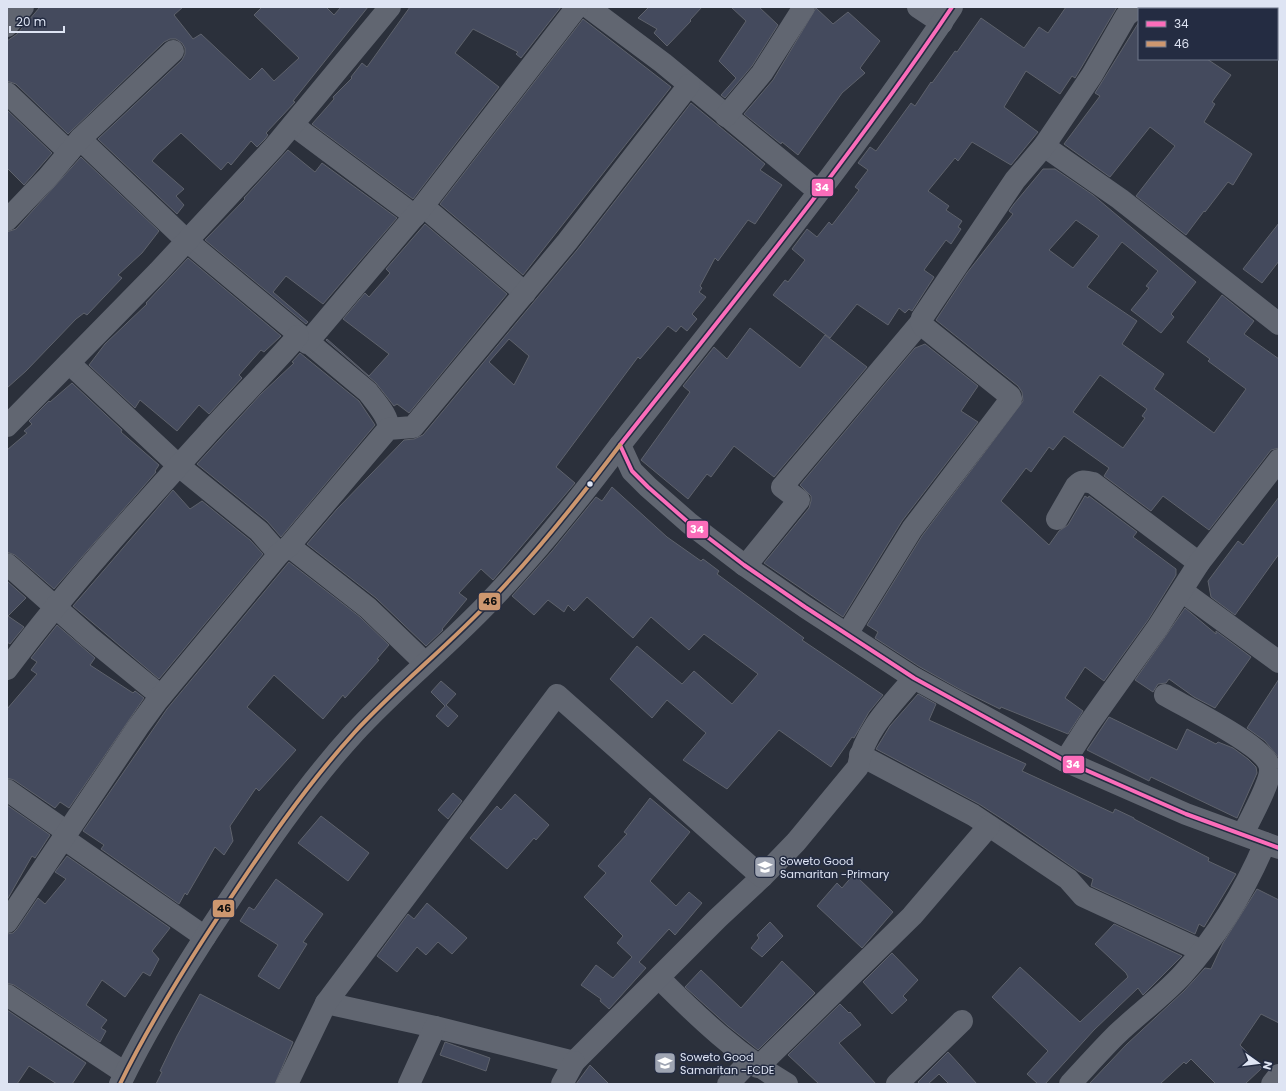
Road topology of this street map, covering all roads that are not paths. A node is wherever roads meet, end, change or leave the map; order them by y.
1 (23, 7) edge
2 (390, 7) edge
3 (577, 7) edge
4 (588, 7) edge
5 (804, 7) edge
6 (918, 7) edge
7 (1137, 7) edge
8 (947, 15) edge
9 (7, 26) edge
10 (173, 51) dead end
11 (689, 85) junction
12 (7, 93) edge
13 (726, 116) junction
14 (293, 125) junction
15 (74, 146) junction
16 (1044, 146) junction
17 (818, 191) junction
18 (419, 211) junction
19 (7, 220) edge
20 (187, 241) junction
21 (525, 293) junction
22 (921, 322) junction
23 (1279, 324) edge
24 (303, 339) junction
25 (69, 363) junction
26 (7, 426) edge
27 (388, 429) junction
28 (620, 445) junction
29 (1279, 460) edge
30 (179, 466) junction
31 (1057, 519) dead end
32 (284, 550) junction
33 (1199, 563) junction
34 (7, 564) edge
35 (744, 565) junction
36 (1182, 591) junction
37 (56, 609) junction
38 (847, 634) junction
39 (1279, 662) edge
40 (425, 663) junction
41 (7, 669) edge
42 (914, 678) junction
43 (1165, 695) dead end
44 (161, 696) junction
45 (860, 755) junction
46 (1065, 761) junction
47 (7, 790) edge
48 (989, 826) junction
49 (1243, 834) junction
50 (65, 835) junction
51 (1272, 845) edge
52 (762, 877) junction
53 (7, 922) edge
54 (205, 937) junction
55 (1202, 951) junction
56 (659, 978) junction
57 (7, 995) edge
58 (326, 1003) junction
59 (962, 1021) dead end
60 (435, 1027) junction
61 (574, 1062) junction
62 (754, 1064) junction
63 (1279, 1075) edge
64 (123, 1078) edge
65 (287, 1084) edge
66 (409, 1084) edge
67 (562, 1084) edge
68 (728, 1084) edge
69 (787, 1084) edge
70 (897, 1084) edge
71 (1070, 1084) edge
72 (1272, 1084) edge

1 - 9 street
2 - 14 street
3 - 18 street
4 - 11 street
5 - 13 street
6 - 8 street
7 - 16 street
8 - 17 street
10 - 15 street
11 - 13 street
11 - 21 street
12 - 15 street
13 - 17 street
14 - 18 street
14 - 20 street
15 - 19 street
15 - 20 street
16 - 22 street
16 - 23 street
17 - 28 street
18 - 21 street
18 - 24 street
20 - 24 street
20 - 25 street
21 - 27 street
22 - 35 street
22 - 38 street
24 - 27 street
24 - 30 street
25 - 26 street
25 - 30 street
27 - 32 street
28 - 35 street
28 - 40 street
29 - 33 street
30 - 32 street
30 - 37 street
31 - 33 street
32 - 40 street
32 - 44 street
33 - 36 street
34 - 37 street
35 - 38 street
36 - 39 street
36 - 46 street
37 - 41 street
37 - 44 street
38 - 42 street
40 - 54 street
42 - 45 street
42 - 46 street
43 - 49 street
44 - 50 street
45 - 48 street
45 - 52 street
46 - 49 street
47 - 50 street
48 - 55 street
48 - 62 street
49 - 51 street
50 - 53 street
50 - 54 street
51 - 55 street
52 - 56 street
52 - 58 street
54 - 64 street
55 - 71 street
56 - 61 street
56 - 62 street
57 - 64 street
58 - 60 street
58 - 65 street
59 - 70 street
60 - 61 street
60 - 66 street
61 - 67 street
62 - 68 street
62 - 69 street
63 - 72 street

